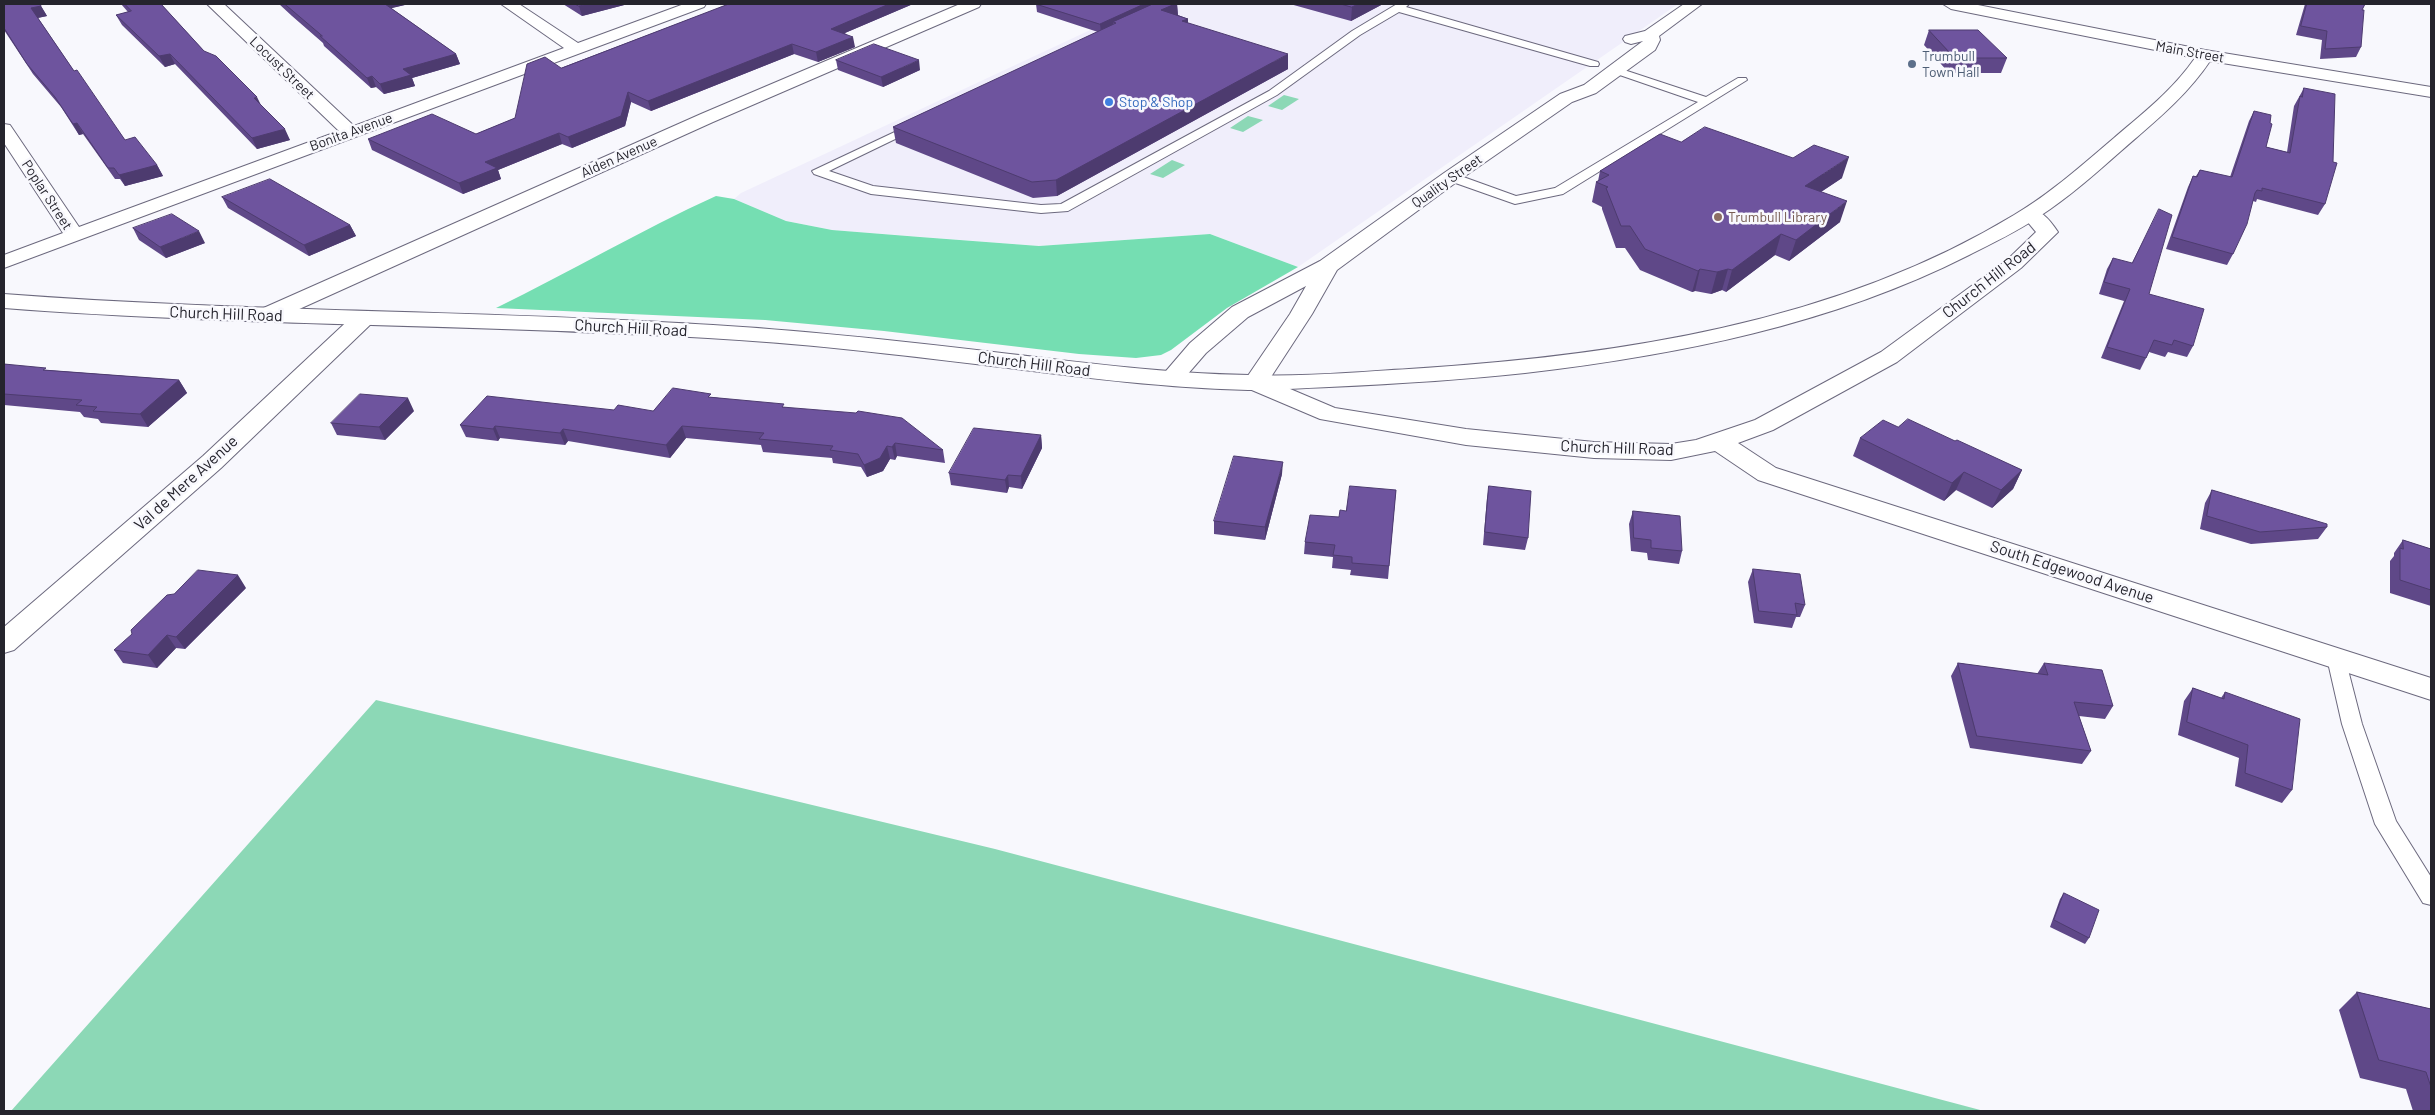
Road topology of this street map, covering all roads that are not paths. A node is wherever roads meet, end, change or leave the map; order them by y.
1 (215, 4) edge
2 (509, 4) edge
3 (698, 4) edge
4 (973, 4) edge
5 (1694, 4) edge
6 (1951, 4) edge
7 (1401, 6) edge
8 (1650, 36) junction
9 (576, 49) junction
10 (2205, 55) junction
11 (1594, 64) junction
12 (1615, 70) junction
13 (1742, 80) dead end
14 (2431, 92) edge
15 (1566, 98) junction
16 (1706, 102) junction
17 (926, 120) edge
18 (4, 129) edge
19 (350, 132) junction
20 (1451, 177) junction
21 (2031, 214) junction
22 (74, 235) junction
23 (4, 262) edge
24 (1328, 266) junction
25 (4, 302) edge
26 (266, 315) junction
27 (364, 318) junction
28 (1172, 378) junction
29 (1256, 383) junction
30 (1719, 442) junction
31 (4, 643) edge
32 (2336, 658) junction
33 (2431, 689) edge
34 (2431, 896) edge

1 - 19 street, Locust Street
2 - 9 street
3 - 9 street, Bonita Avenue
4 - 26 street, Alden Avenue
5 - 8 street, Quality Street
6 - 10 street, Main Street
7 - 11 lane
7 - 17 lane
8 - 11 street, Quality Street
8 - 12 street, Quality Street
9 - 19 street, Bonita Avenue
10 - 14 street, Main Street
10 - 21 street, Church Hill Road
11 - 12 street
11 - 15 street, Quality Street
12 - 15 street, Quality Street
12 - 16 lane
13 - 16 lane
15 - 20 street, Quality Street
16 - 20 lane
18 - 22 street, Poplar Street
19 - 22 street, Bonita Avenue
20 - 24 street, Quality Street
21 - 29 street, Church Hill Road
21 - 30 street, Church Hill Road
22 - 23 street, Bonita Avenue
24 - 28 street, Quality Street
24 - 29 street, Quality Street
25 - 26 street, Church Hill Road
26 - 27 street, Church Hill Road
27 - 28 street, Church Hill Road
27 - 31 street, Val de Mere Avenue
28 - 29 street, Church Hill Road
29 - 30 street, Church Hill Road
30 - 32 street, South Edgewood Avenue
32 - 33 street, South Edgewood Avenue
32 - 34 lane

